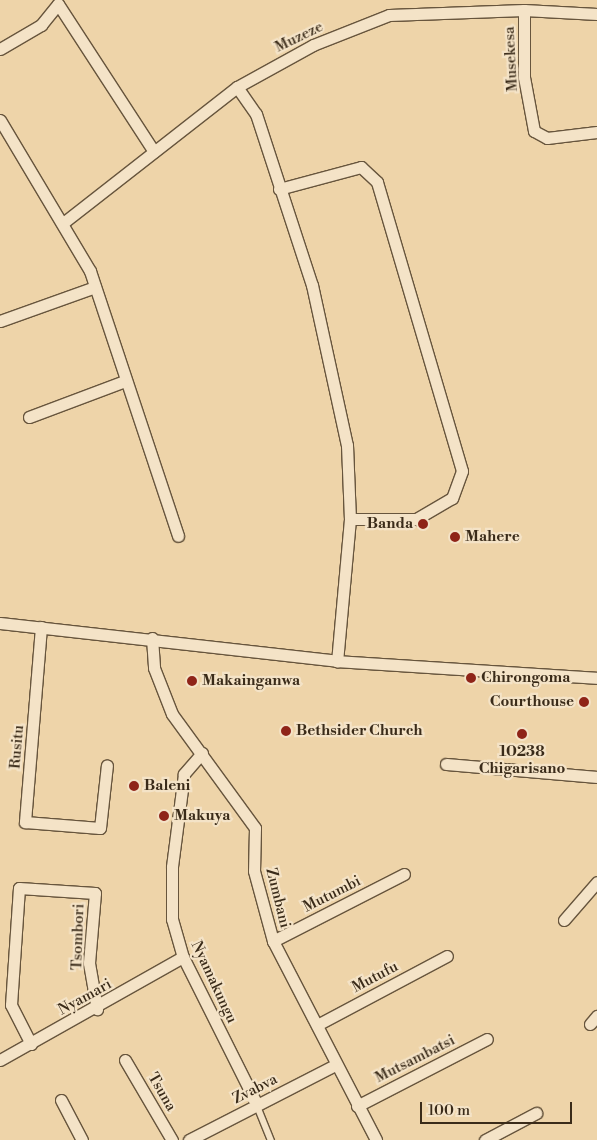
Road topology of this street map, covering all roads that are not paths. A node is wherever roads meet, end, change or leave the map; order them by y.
1 (59, 1) edge
2 (524, 10) junction
3 (597, 14) edge
4 (0, 49) edge
5 (237, 87) junction
6 (0, 120) edge
7 (597, 132) edge
8 (154, 152) junction
9 (279, 189) junction
10 (63, 223) junction
11 (95, 287) junction
12 (0, 321) edge
13 (125, 381) junction
14 (29, 417) dead end
15 (350, 519) junction
16 (178, 536) dead end
17 (0, 623) edge
18 (41, 627) junction
19 (152, 638) junction
20 (337, 661) junction
21 (597, 678) edge
22 (202, 753) junction
23 (446, 764) dead end
24 (106, 765) dead end
25 (597, 777) edge
26 (404, 874) dead end
27 (597, 882) edge
28 (564, 920) dead end
29 (273, 941) junction
30 (447, 956) dead end
31 (183, 957) junction
32 (97, 1009) junction
33 (317, 1025) junction
34 (487, 1038) dead end
35 (31, 1044) junction
36 (0, 1060) edge
37 (125, 1060) dead end
38 (335, 1065) junction
39 (62, 1100) dead end
40 (258, 1105) junction
41 (357, 1106) junction
42 (536, 1114) dead end
43 (82, 1140) edge
44 (172, 1140) edge
45 (189, 1140) edge
46 (271, 1140) edge
47 (376, 1140) edge
48 (485, 1140) edge

1 - 4 street
1 - 8 street
2 - 3 street, Muzeze
2 - 5 street, Muzeze
2 - 7 street, Musekesa
5 - 8 street, Muzeze
5 - 9 street
6 - 10 street
8 - 10 street, Muzeze
9 - 15 street
9 - 15 street
10 - 11 street
11 - 12 street
11 - 13 street
13 - 14 street
13 - 16 street
15 - 20 street
17 - 18 street
18 - 19 street
18 - 24 street, Rusitu
19 - 20 street
19 - 22 street, Zumbani
20 - 21 street
22 - 29 street, Zumbani
22 - 31 street, Nyamakungu
23 - 25 street
26 - 29 street, Mutumbi
27 - 28 street
29 - 33 street, Zumbani
30 - 33 street, Mutufu
31 - 32 street, Nyamari
31 - 40 street, Nyamakungu
32 - 35 street, Nyamari
32 - 35 street, Tsombori
33 - 38 street, Zumbani
34 - 41 street, Mutsambatsi
35 - 36 street, Nyamari
37 - 44 street, Tsuna
38 - 40 street, Zvabva
38 - 41 street, Zumbani
39 - 43 street
40 - 45 street, Zvabva
40 - 46 lane
41 - 47 street, Zumbani
42 - 48 street

